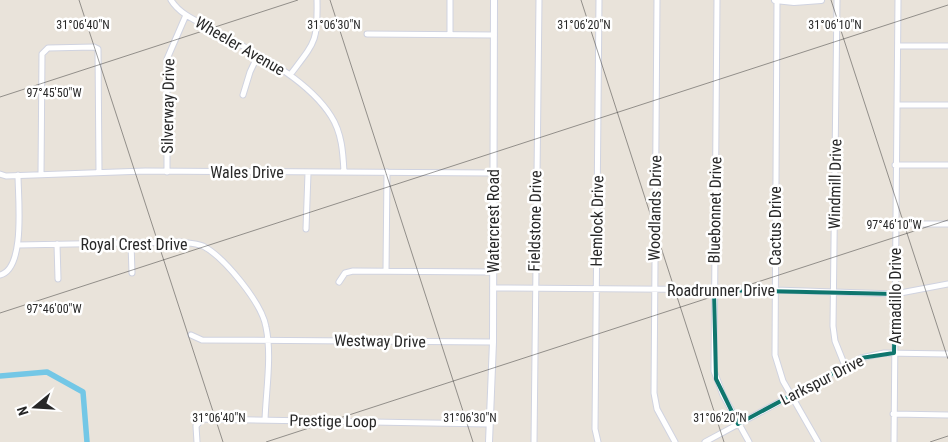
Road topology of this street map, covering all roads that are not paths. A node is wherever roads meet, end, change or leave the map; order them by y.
1 (171, 0) edge
2 (317, 0) edge
3 (450, 0) edge
4 (494, 0) edge
5 (539, 0) edge
6 (599, 0) edge
7 (657, 0) edge
8 (717, 0) edge
9 (776, 0) edge
10 (821, 0) edge
11 (837, 0) edge
12 (898, 0) edge
13 (186, 15) junction
14 (367, 34) dead end
15 (450, 34) junction
16 (494, 35) junction
17 (898, 46) junction
18 (948, 46) edge
19 (258, 55) junction
20 (290, 75) junction
21 (243, 96) dead end
22 (897, 105) junction
23 (948, 105) edge
24 (895, 164) junction
25 (948, 165) edge
26 (100, 172) junction
27 (167, 172) junction
28 (344, 172) junction
29 (387, 172) junction
30 (308, 173) junction
31 (494, 173) junction
32 (0, 174) edge
33 (41, 174) junction
34 (18, 175) junction
35 (896, 224) junction
36 (948, 224) edge
37 (306, 229) dead end
38 (132, 243) junction
39 (57, 244) junction
40 (18, 245) junction
41 (386, 271) junction
42 (492, 272) junction
43 (132, 273) dead end
44 (0, 275) edge
45 (58, 279) dead end
46 (339, 282) dead end
47 (948, 284) edge
48 (493, 288) junction
49 (534, 288) junction
50 (654, 289) junction
51 (596, 290) junction
52 (714, 290) junction
53 (775, 290) junction
54 (834, 291) junction
55 (895, 294) junction
56 (191, 335) dead end
57 (267, 340) junction
58 (493, 342) junction
59 (894, 353) junction
60 (948, 354) edge
61 (845, 366) junction
62 (791, 396) junction
63 (894, 414) junction
64 (948, 415) edge
65 (265, 420) junction
66 (489, 424) junction
67 (738, 424) junction
68 (197, 442) edge
69 (489, 442) edge
70 (534, 442) edge
71 (598, 442) edge
72 (675, 442) edge
73 (705, 442) edge
74 (749, 442) edge
75 (818, 442) edge
76 (894, 442) edge

1 - 13 street, Wheeler Avenue
2 - 20 street
3 - 15 street
4 - 16 street, Watercrest Road
5 - 49 street, Fieldstone Drive
6 - 51 street, Hemlock Drive
7 - 50 street, Woodlands Drive
8 - 52 street, Bluebonnet Drive
9 - 10 street
9 - 53 street, Cactus Drive
11 - 54 street, Windmill Drive
12 - 17 street, Armadillo Drive
13 - 19 street, Wheeler Avenue
13 - 27 street, Silverway Drive
14 - 15 street
15 - 16 street
16 - 31 street, Watercrest Road
17 - 18 street
17 - 22 street, Armadillo Drive
19 - 20 street, Wheeler Avenue
19 - 21 street
20 - 28 street, Wheeler Avenue
22 - 23 street
22 - 24 street, Armadillo Drive
24 - 25 street
24 - 35 street, Armadillo Drive
26 - 27 street, Wales Drive
26 - 33 street, Wales Drive
26 - 33 street
27 - 30 street, Wales Drive
28 - 29 street, Wales Drive
28 - 30 street, Wales Drive
29 - 31 street, Wales Drive
29 - 41 street
30 - 37 street
31 - 42 street, Watercrest Road
32 - 34 street, Wales Drive
33 - 34 street, Wales Drive
34 - 40 street
35 - 36 street
35 - 55 street, Armadillo Drive
38 - 39 street, Royal Crest Drive
38 - 43 street
38 - 57 street, Royal Crest Drive
39 - 40 street, Royal Crest Drive
39 - 45 street
40 - 44 street
41 - 42 street
41 - 46 street
42 - 48 street, Watercrest Road
47 - 55 street, Roadrunner Drive
48 - 49 street, Roadrunner Drive
48 - 58 street, Watercrest Road
49 - 51 street, Roadrunner Drive
49 - 70 street, Fieldstone Drive
50 - 51 street, Roadrunner Drive
50 - 52 street, Roadrunner Drive
50 - 72 street, Woodlands Drive
51 - 71 street, Hemlock Drive
52 - 53 street, Roadrunner Drive
52 - 67 street, Bluebonnet Drive
53 - 54 street, Roadrunner Drive
53 - 62 street, Cactus Drive
54 - 55 street, Roadrunner Drive
54 - 61 street, Windmill Drive
55 - 59 street, Armadillo Drive
56 - 57 street, Westway Drive
57 - 58 street, Westway Drive
57 - 65 street, Royal Crest Drive
58 - 66 street, Watercrest Road
59 - 60 street, Larkspur Drive
59 - 61 street, Larkspur Drive
59 - 63 street, Armadillo Drive
61 - 62 street, Larkspur Drive
62 - 67 street, Larkspur Drive
62 - 75 street, Cactus Drive
63 - 64 street
63 - 76 street, Armadillo Drive
65 - 66 street, Prestige Loop
65 - 68 street, Prestige Loop
66 - 69 street, Watercrest Road
67 - 73 street, Larkspur Drive
67 - 74 street, Bluebonnet Drive

